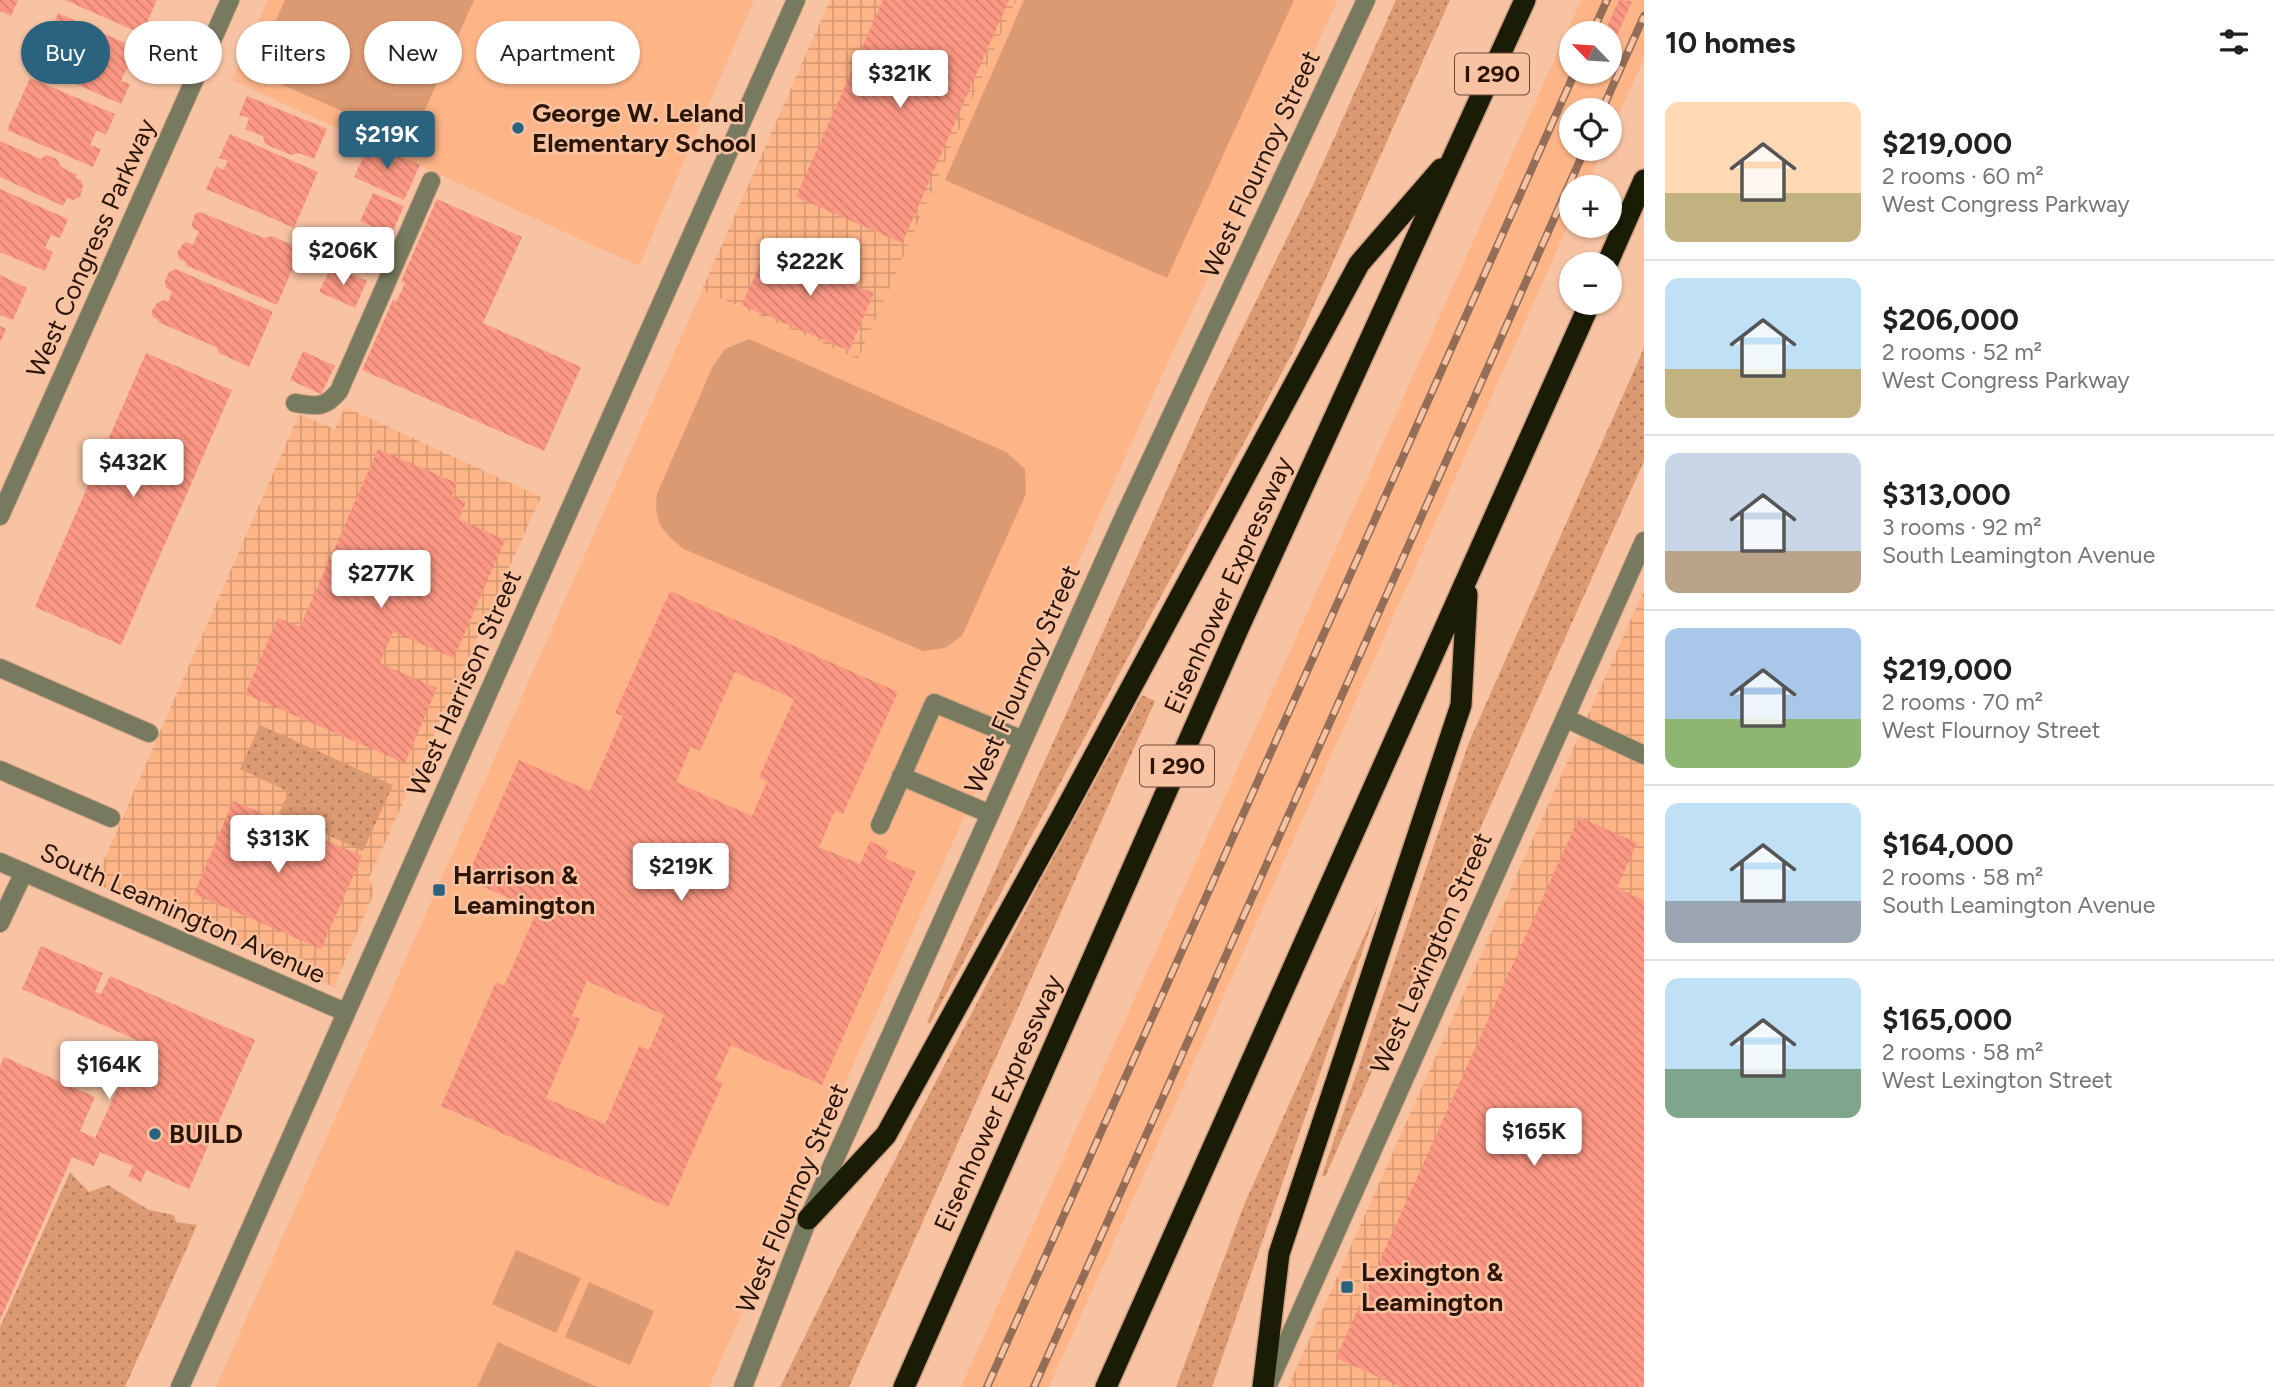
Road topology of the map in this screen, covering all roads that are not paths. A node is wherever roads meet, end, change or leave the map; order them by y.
1 (230, 0) edge
2 (796, 0) edge
3 (1366, 0) edge
4 (1525, 0) edge
5 (1458, 148) junction
6 (1644, 180) edge
7 (431, 181) dead end
8 (1612, 252) edge
9 (1585, 315) edge
10 (295, 402) dead end
11 (0, 516) edge
12 (1644, 541) edge
13 (1468, 581) junction
14 (0, 668) edge
15 (1565, 718) junction
16 (149, 733) dead end
17 (1023, 740) junction
18 (1644, 755) edge
19 (0, 770) edge
20 (901, 776) junction
21 (990, 814) junction
22 (111, 818) dead end
23 (880, 825) dead end
24 (0, 862) edge
25 (24, 872) junction
26 (0, 923) edge
27 (345, 1012) junction
28 (808, 1219) junction
29 (180, 1387) edge
30 (743, 1387) edge
31 (904, 1387) edge
32 (1106, 1387) edge
33 (1265, 1387) edge

1 - 11 street, West Congress Parkway
2 - 27 street, West Harrison Street
3 - 17 street, West Flournoy Street
4 - 5 highway, Eisenhower Expressway / I 290
5 - 28 highway
5 - 31 highway, Eisenhower Expressway / I 290
6 - 8 highway
7 - 10 street
9 - 13 highway
12 - 15 street, West Lexington Street
13 - 32 highway
13 - 33 highway
14 - 16 street
15 - 18 street
15 - 33 street, West Lexington Street
17 - 20 street
17 - 21 street, West Flournoy Street
19 - 22 street
20 - 21 street
20 - 23 street
21 - 28 street, West Flournoy Street
24 - 25 street, South Leamington Avenue
25 - 26 street
25 - 27 street, South Leamington Avenue
27 - 29 street, West Harrison Street
28 - 30 street, West Flournoy Street

